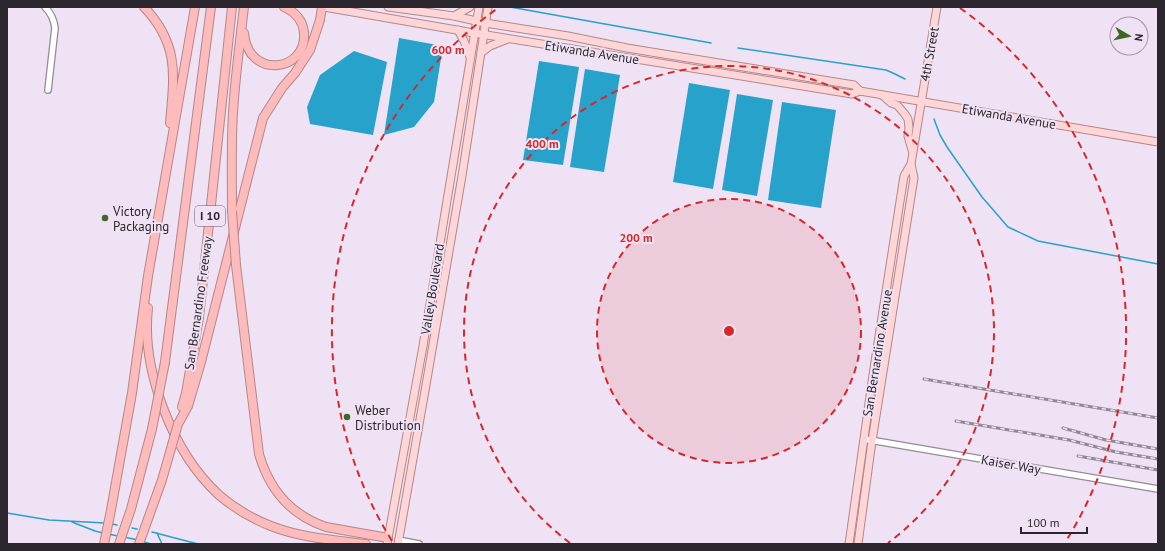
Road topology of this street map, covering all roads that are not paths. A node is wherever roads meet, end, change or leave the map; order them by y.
1 (45, 7) edge
2 (144, 7) edge
3 (195, 7) edge
4 (211, 7) edge
5 (232, 7) edge
6 (284, 7) edge
7 (323, 7) edge
8 (388, 7) edge
9 (470, 7) edge
10 (479, 7) edge
11 (488, 7) edge
12 (937, 7) edge
13 (244, 9) edge
14 (454, 16) junction
15 (477, 21) junction
16 (486, 23) junction
17 (458, 30) junction
18 (474, 33) junction
19 (484, 34) junction
20 (510, 39) junction
21 (481, 53) junction
22 (470, 57) junction
23 (48, 90) dead end
24 (860, 91) junction
25 (882, 95) junction
26 (921, 102) junction
27 (1158, 142) edge
28 (170, 150) junction
29 (913, 153) junction
30 (911, 164) junction
31 (152, 256) junction
32 (178, 424) junction
33 (864, 439) junction
34 (872, 441) junction
35 (1158, 489) edge
36 (387, 541) edge
37 (398, 542) edge
38 (104, 544) edge
39 (119, 544) edge
40 (139, 544) edge
41 (365, 544) edge
42 (419, 544) edge
43 (849, 544) edge
44 (858, 544) edge

1 - 23 street
2 - 28 highway
3 - 28 highway
4 - 39 highway, San Bernardino Freeway / I 10, bridge
5 - 32 highway, San Bernardino Freeway / I 10
6 - 13 highway
7 - 17 main road, Etiwanda Avenue
7 - 32 highway
8 - 14 main road, Etiwanda Avenue
9 - 14 main road
10 - 15 main road, Valley Boulevard
11 - 16 main road, Valley Boulevard
12 - 26 main road, 4th Street
13 - 36 highway, bridge
14 - 15 main road, Etiwanda Avenue
15 - 16 main road, Etiwanda Avenue
15 - 18 main road, Valley Boulevard
16 - 19 main road, Valley Boulevard
16 - 24 main road, Etiwanda Avenue
17 - 18 main road, Etiwanda Avenue
17 - 22 main road
18 - 19 main road, Etiwanda Avenue
18 - 22 main road, Valley Boulevard
19 - 20 main road, Etiwanda Avenue
19 - 21 main road, Valley Boulevard
20 - 21 main road
20 - 24 main road, Etiwanda Avenue
21 - 37 main road, Valley Boulevard
22 - 36 main road, Valley Boulevard
24 - 25 main road, Etiwanda Avenue
25 - 26 main road, Etiwanda Avenue
25 - 29 main road
26 - 27 main road, Etiwanda Avenue
26 - 29 main road, San Bernardino Avenue
28 - 31 highway
29 - 30 main road, San Bernardino Avenue
30 - 33 main road, San Bernardino Avenue
30 - 34 main road, San Bernardino Avenue
31 - 38 highway
31 - 41 highway
32 - 40 highway, San Bernardino Freeway / I 10, bridge
33 - 34 street, Kaiser Way
33 - 43 main road, San Bernardino Avenue
34 - 35 street, Kaiser Way
34 - 44 main road, San Bernardino Avenue
36 - 37 main road
37 - 42 street

